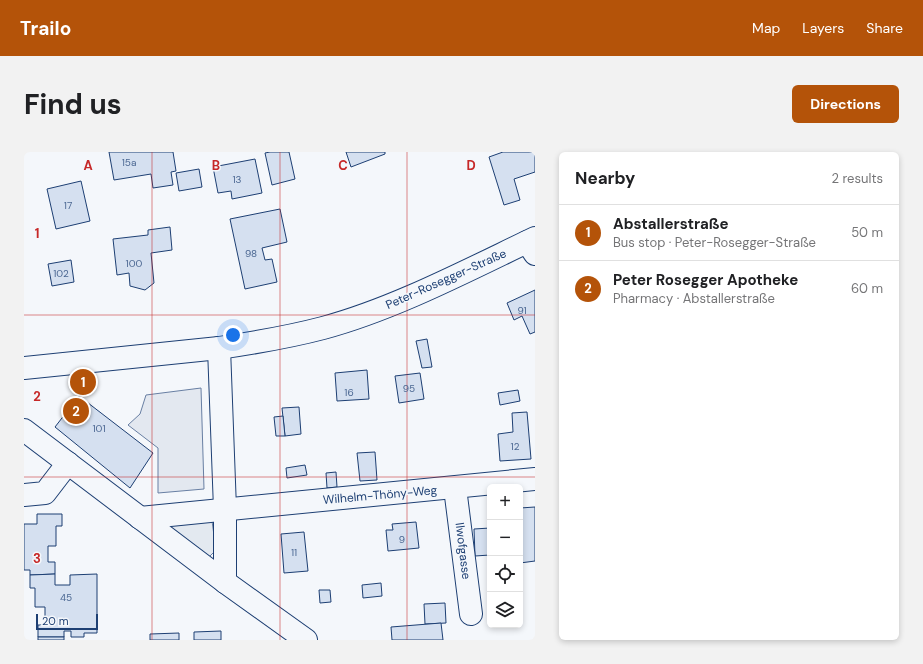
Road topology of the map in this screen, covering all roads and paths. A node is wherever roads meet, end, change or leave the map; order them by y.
1 (532, 245) edge
2 (219, 348) junction
3 (24, 368) edge
4 (24, 430) edge
5 (68, 463) junction
6 (535, 479) edge
7 (455, 488) junction
8 (24, 495) edge
9 (225, 509) junction
10 (140, 518) junction
11 (225, 582) junction
12 (471, 614) dead end
13 (306, 640) edge

1 - 2 street, Peter-Rosegger-Straße
2 - 3 street, Peter-Rosegger-Straße
2 - 9 street
4 - 5 street
5 - 8 street
5 - 10 street
6 - 7 street, Wilhelm-Thöny-Weg
7 - 9 street, Wilhelm-Thöny-Weg
7 - 12 street, Ilwofgasse
9 - 10 street, Wilhelm-Thöny-Weg
9 - 11 street
10 - 11 street
11 - 13 street

